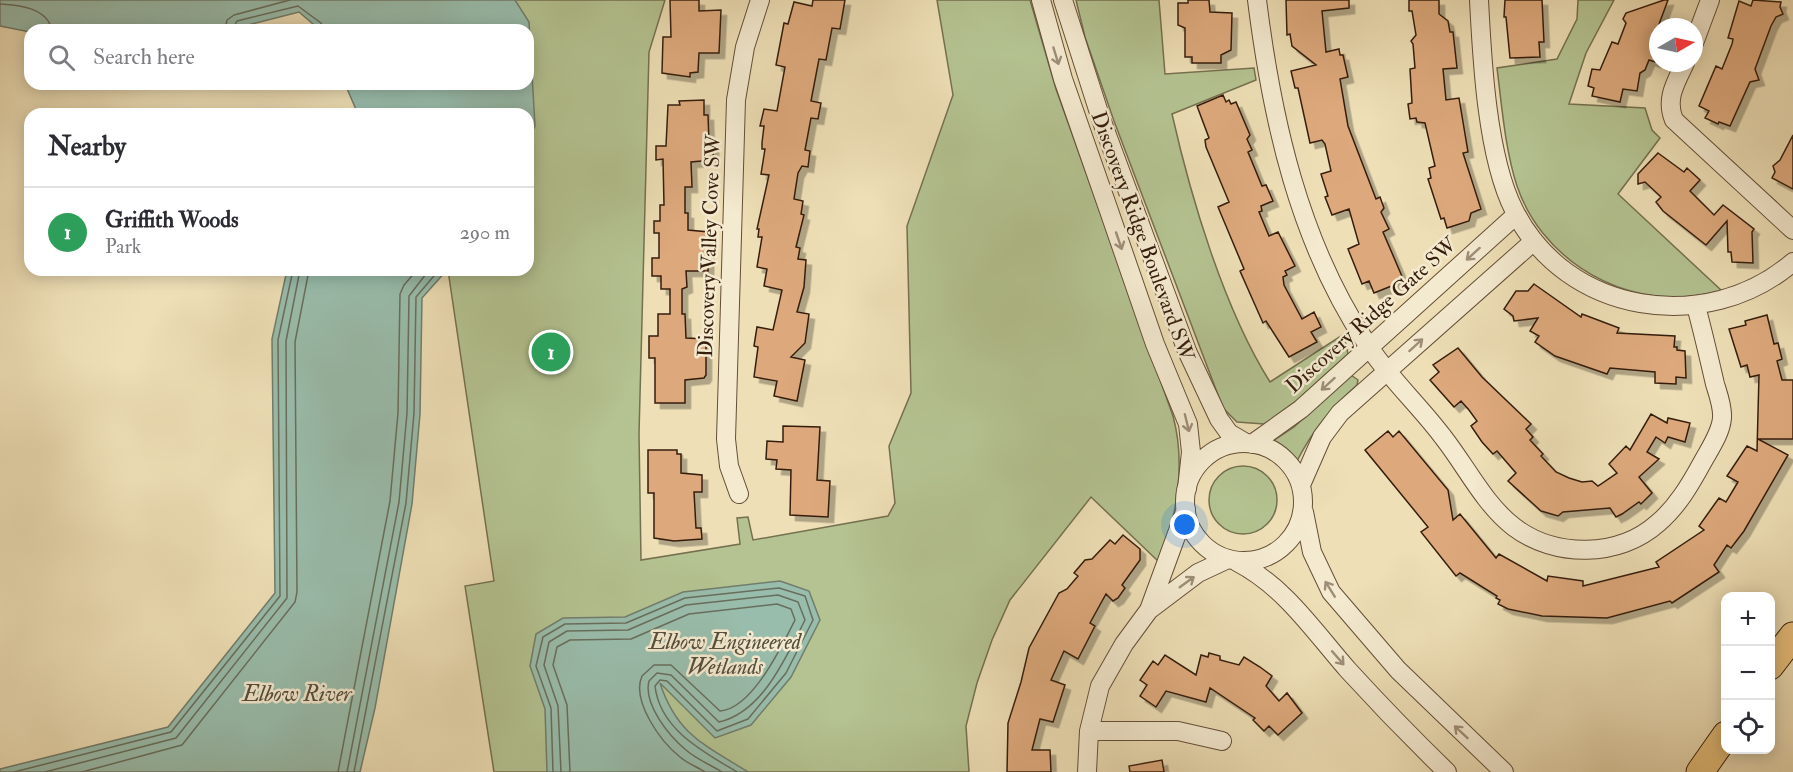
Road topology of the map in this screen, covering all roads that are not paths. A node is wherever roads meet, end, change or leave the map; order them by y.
1 (760, 0) edge
2 (1041, 0) edge
3 (1063, 0) edge
4 (1257, 0) edge
5 (1479, 0) edge
6 (1710, 0) edge
7 (1703, 19) edge
8 (1681, 72) edge
9 (1525, 229) junction
10 (1793, 230) edge
11 (1793, 262) edge
12 (1696, 306) junction
13 (1369, 348) junction
14 (1387, 370) junction
15 (1249, 444) junction
16 (1300, 485) junction
17 (1187, 489) junction
18 (739, 494) dead end
19 (1303, 507) junction
20 (1186, 509) junction
21 (1232, 560) junction
22 (1149, 609) junction
23 (1793, 636) edge
24 (1775, 659) edge
25 (1089, 731) junction
26 (1222, 741) dead end
27 (1721, 741) edge
28 (1721, 743) edge
29 (1087, 772) edge
30 (1447, 772) edge
31 (1504, 772) edge
32 (1700, 772) edge
33 (1706, 772) edge

1 - 18 street, Discovery Valley Cove SW
2 -> 17 street, Discovery Ridge Boulevard SW
3 - 15 street, Discovery Ridge Boulevard SW
4 - 13 street
5 - 9 street
6 - 7 street
8 - 10 street
9 - 12 street
9 -> 13 street, Discovery Ridge Gate SW
14 -> 9 street
11 - 12 street
12 - 14 street
13 - 14 street
13 -> 15 street, Discovery Ridge Gate SW
14 - 16 street
15 - 16 street
15 - 17 street
16 - 19 street
17 - 20 street
19 - 21 street
31 -> 19 street
20 - 21 street
20 - 22 street
22 -> 21 street
21 -> 30 street
22 - 25 street
23 - 24 highway
25 - 26 street
25 - 29 street
27 - 32 highway
28 - 33 highway

